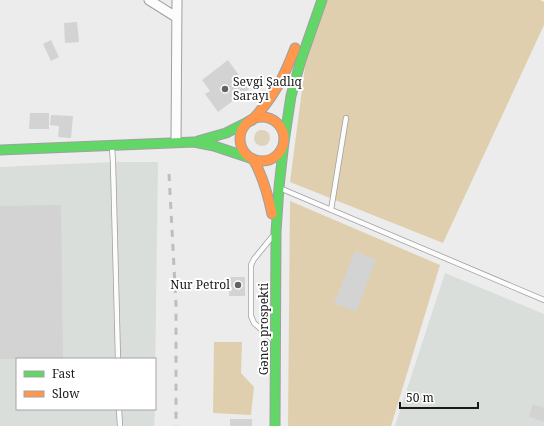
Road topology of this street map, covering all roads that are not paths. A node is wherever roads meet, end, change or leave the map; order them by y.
1 (149, 0) edge
2 (176, 0) edge
3 (322, 0) edge
4 (176, 17) junction
5 (298, 40) dead end
6 (346, 118) dead end
7 (252, 120) junction
8 (176, 142) junction
9 (194, 142) junction
10 (284, 142) junction
11 (112, 146) junction
12 (0, 150) edge
13 (253, 159) junction
14 (279, 187) junction
15 (331, 210) junction
16 (276, 232) junction
17 (544, 300) edge
18 (275, 342) junction
19 (118, 358) edge
20 (119, 410) edge
21 (120, 426) edge
22 (275, 426) edge

1 - 4 street
2 - 4 street
3 - 10 main road
4 - 8 street
5 - 7 main road
6 - 15 lane
7 - 9 main road
7 - 10 main road
7 - 13 main road
8 - 9 main road
8 - 11 main road
9 - 13 main road
10 - 13 main road
10 - 14 main road
11 - 12 main road
11 - 19 lane
13 - 16 main road
14 - 15 lane
14 - 16 main road
15 - 17 lane
16 - 18 main road, Gəncə prospekti
16 - 18 lane
18 - 22 main road, Gəncə prospekti
20 - 21 lane

